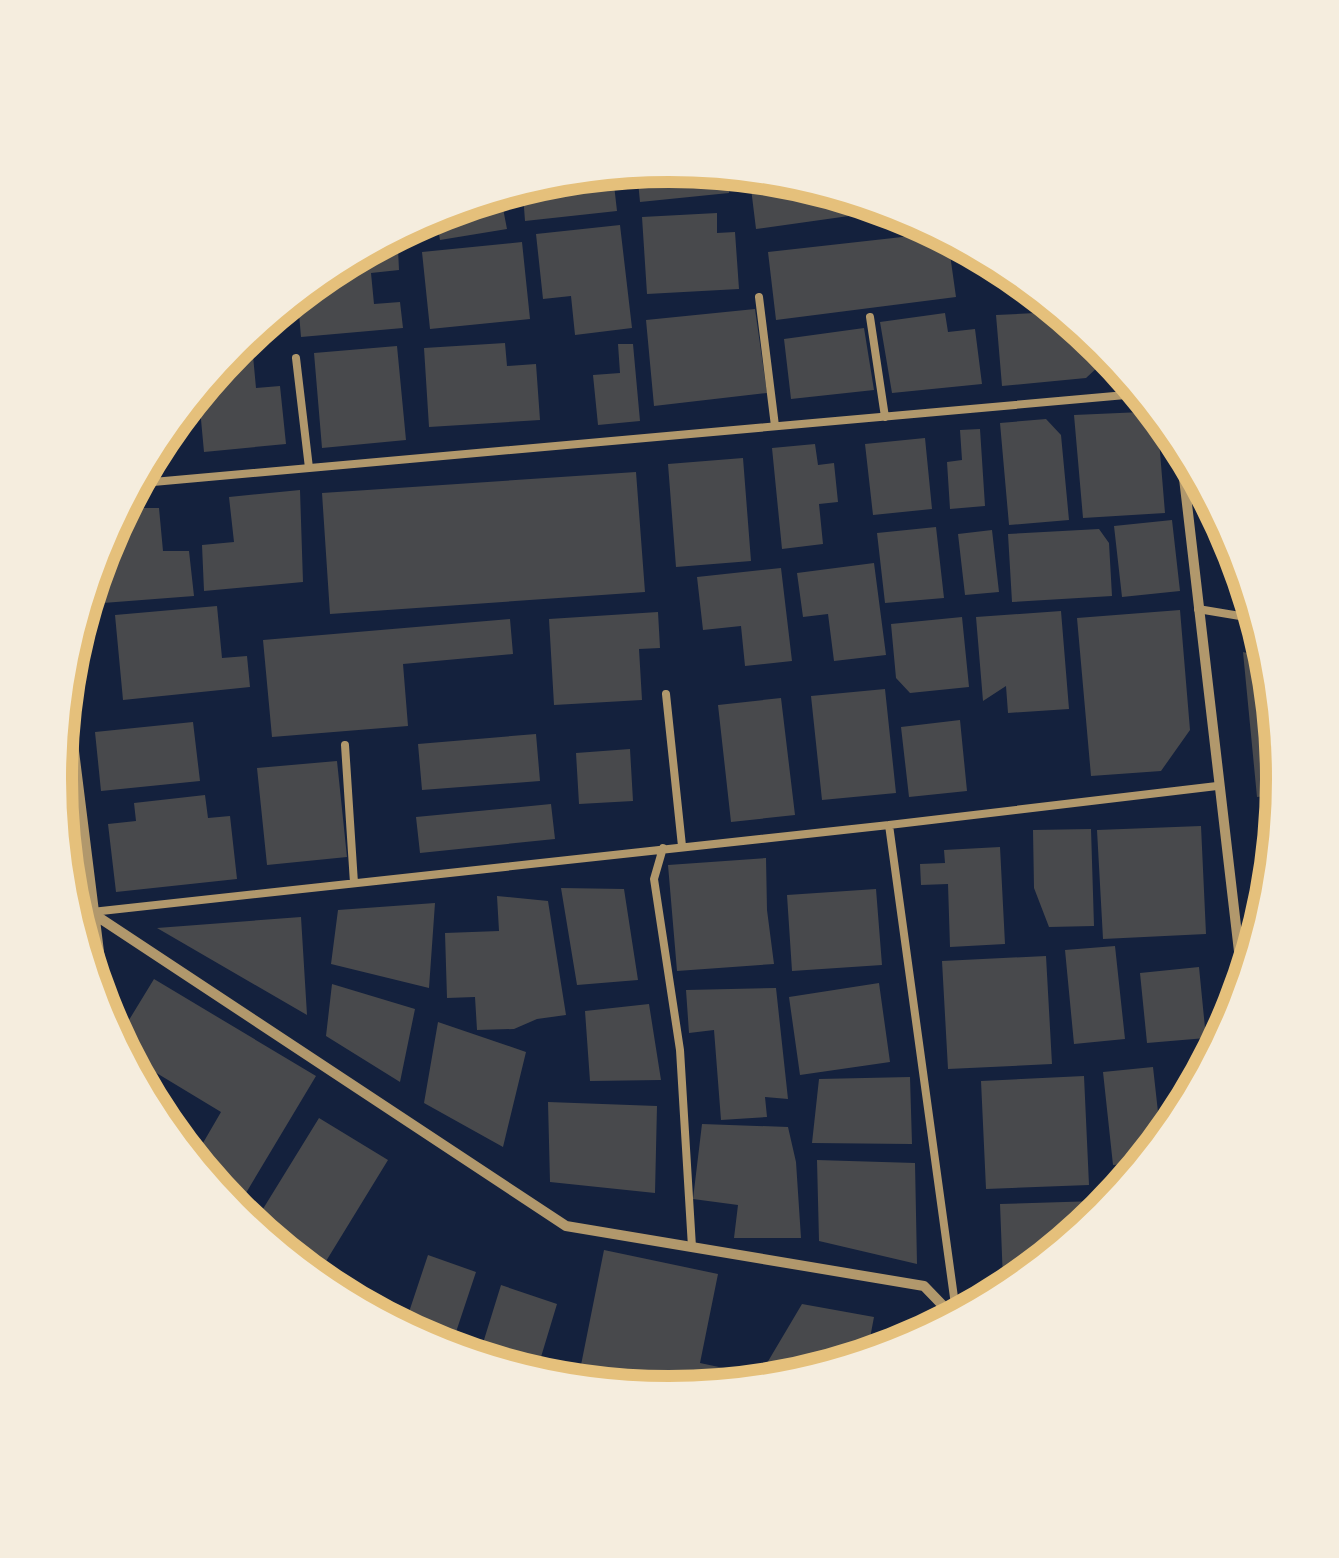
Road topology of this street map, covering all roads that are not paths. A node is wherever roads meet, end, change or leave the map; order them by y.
1 (760, 297) dead end
2 (870, 318) dead end
3 (296, 358) dead end
4 (1126, 395) edge
5 (885, 416) junction
6 (776, 426) junction
7 (309, 468) junction
8 (1184, 475) edge
9 (151, 482) edge
10 (1198, 608) junction
11 (1244, 616) edge
12 (666, 694) dead end
13 (345, 745) dead end
14 (73, 755) edge
15 (1217, 786) junction
16 (889, 826) junction
17 (682, 846) junction
18 (663, 848) junction
19 (354, 882) junction
20 (87, 909) edge
21 (92, 912) junction
22 (97, 948) edge
23 (1239, 957) edge
24 (692, 1247) junction
25 (953, 1304) edge
26 (947, 1307) edge

1 - 6 lane
2 - 5 lane
3 - 7 lane
4 - 5 lane
5 - 6 lane
6 - 7 lane
7 - 9 lane
8 - 10 street
10 - 11 lane
10 - 15 street
12 - 17 lane
13 - 19 lane
14 - 21 street
15 - 16 lane
15 - 23 street
16 - 17 lane
16 - 25 lane
17 - 18 lane
18 - 19 lane
18 - 24 lane
19 - 21 lane
20 - 21 street
21 - 22 street
21 - 24 street
24 - 26 street

